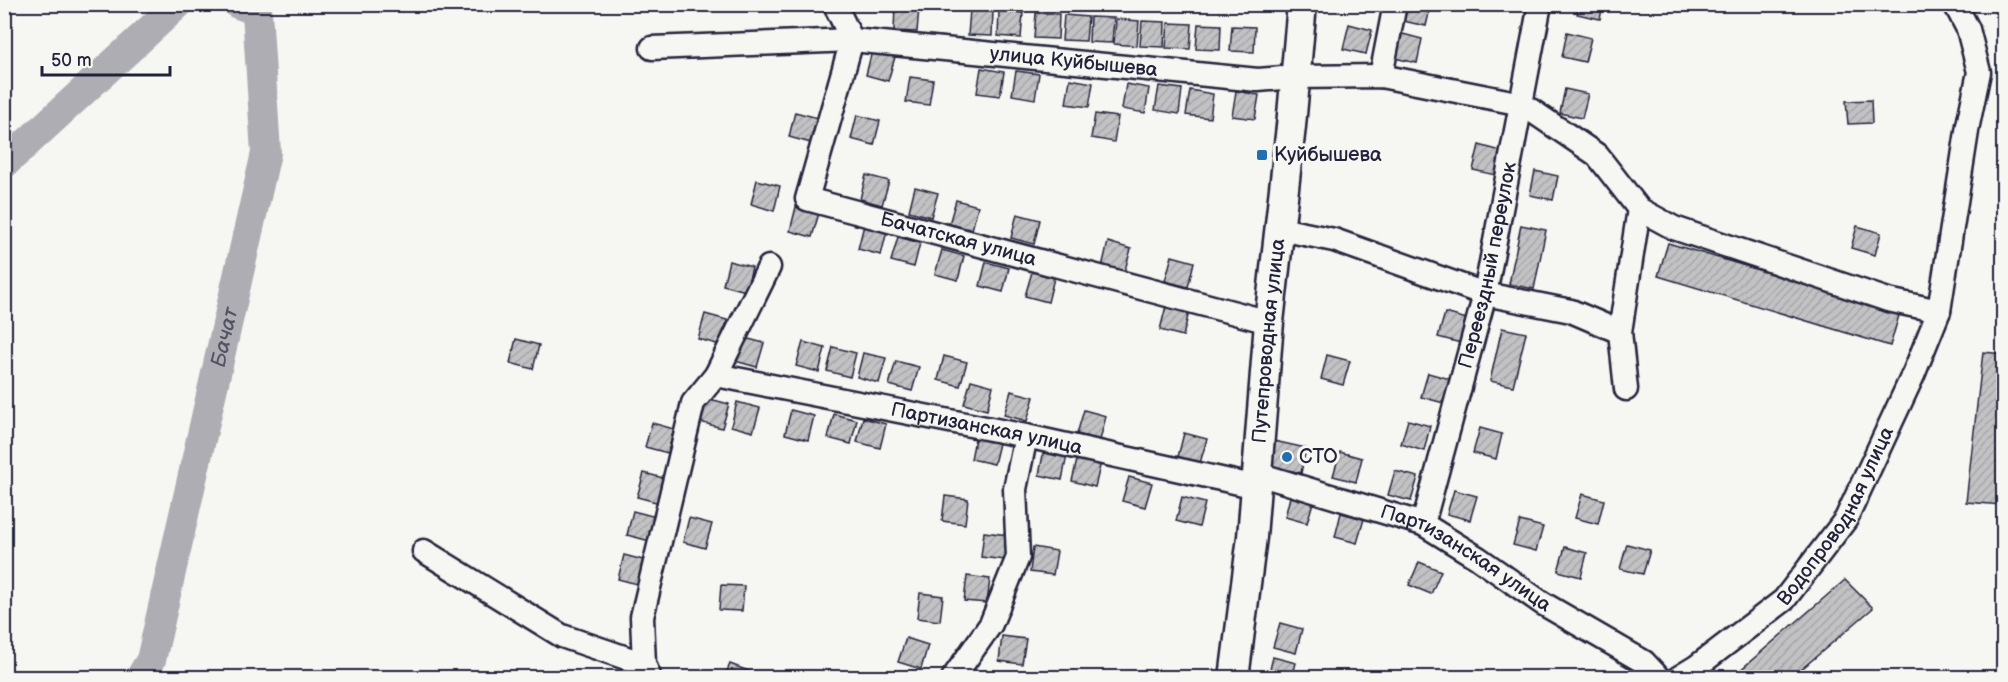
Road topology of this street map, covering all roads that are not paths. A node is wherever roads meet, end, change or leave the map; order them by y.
1 (841, 4) edge
2 (1302, 4) edge
3 (1395, 4) edge
4 (1540, 4) edge
5 (1955, 4) edge
6 (852, 40) junction
7 (652, 48) dead end
8 (1381, 76) junction
9 (1295, 77) junction
10 (1522, 104) junction
11 (1639, 209) junction
12 (1280, 229) junction
13 (769, 267) dead end
14 (1485, 294) junction
15 (1939, 311) junction
16 (1269, 322) junction
17 (1620, 332) junction
18 (716, 375) junction
19 (1626, 389) dead end
20 (1026, 436) junction
21 (1257, 480) junction
22 (1423, 524) junction
23 (424, 551) dead end
24 (647, 671) edge
25 (953, 678) edge
26 (1234, 678) edge
27 (1659, 678) edge
28 (1678, 678) edge

1 - 6 street
2 - 9 main road, Путепроводная улица
3 - 8 street
4 - 10 street, Переездный переулок
5 - 15 street, Водопроводная улица
6 - 7 street, улица Куйбышева
6 - 9 street, улица Куйбышева
6 - 16 street, Бачатская улица
8 - 9 street, улица Куйбышева
8 - 10 street, улица Куйбышева
9 - 12 main road, Путепроводная улица
10 - 11 street
10 - 14 street, Переездный переулок
11 - 15 street
11 - 17 street
12 - 14 street
12 - 16 main road, Путепроводная улица
13 - 18 street
14 - 17 street
14 - 22 street, Переездный переулок
15 - 28 street, Водопроводная улица
16 - 21 main road, Путепроводная улица
17 - 19 street
18 - 20 street, Партизанская улица
18 - 24 street
20 - 21 street, Партизанская улица
20 - 25 street
21 - 22 street, Партизанская улица
21 - 26 main road, Путепроводная улица
22 - 27 street, Партизанская улица
23 - 24 street

